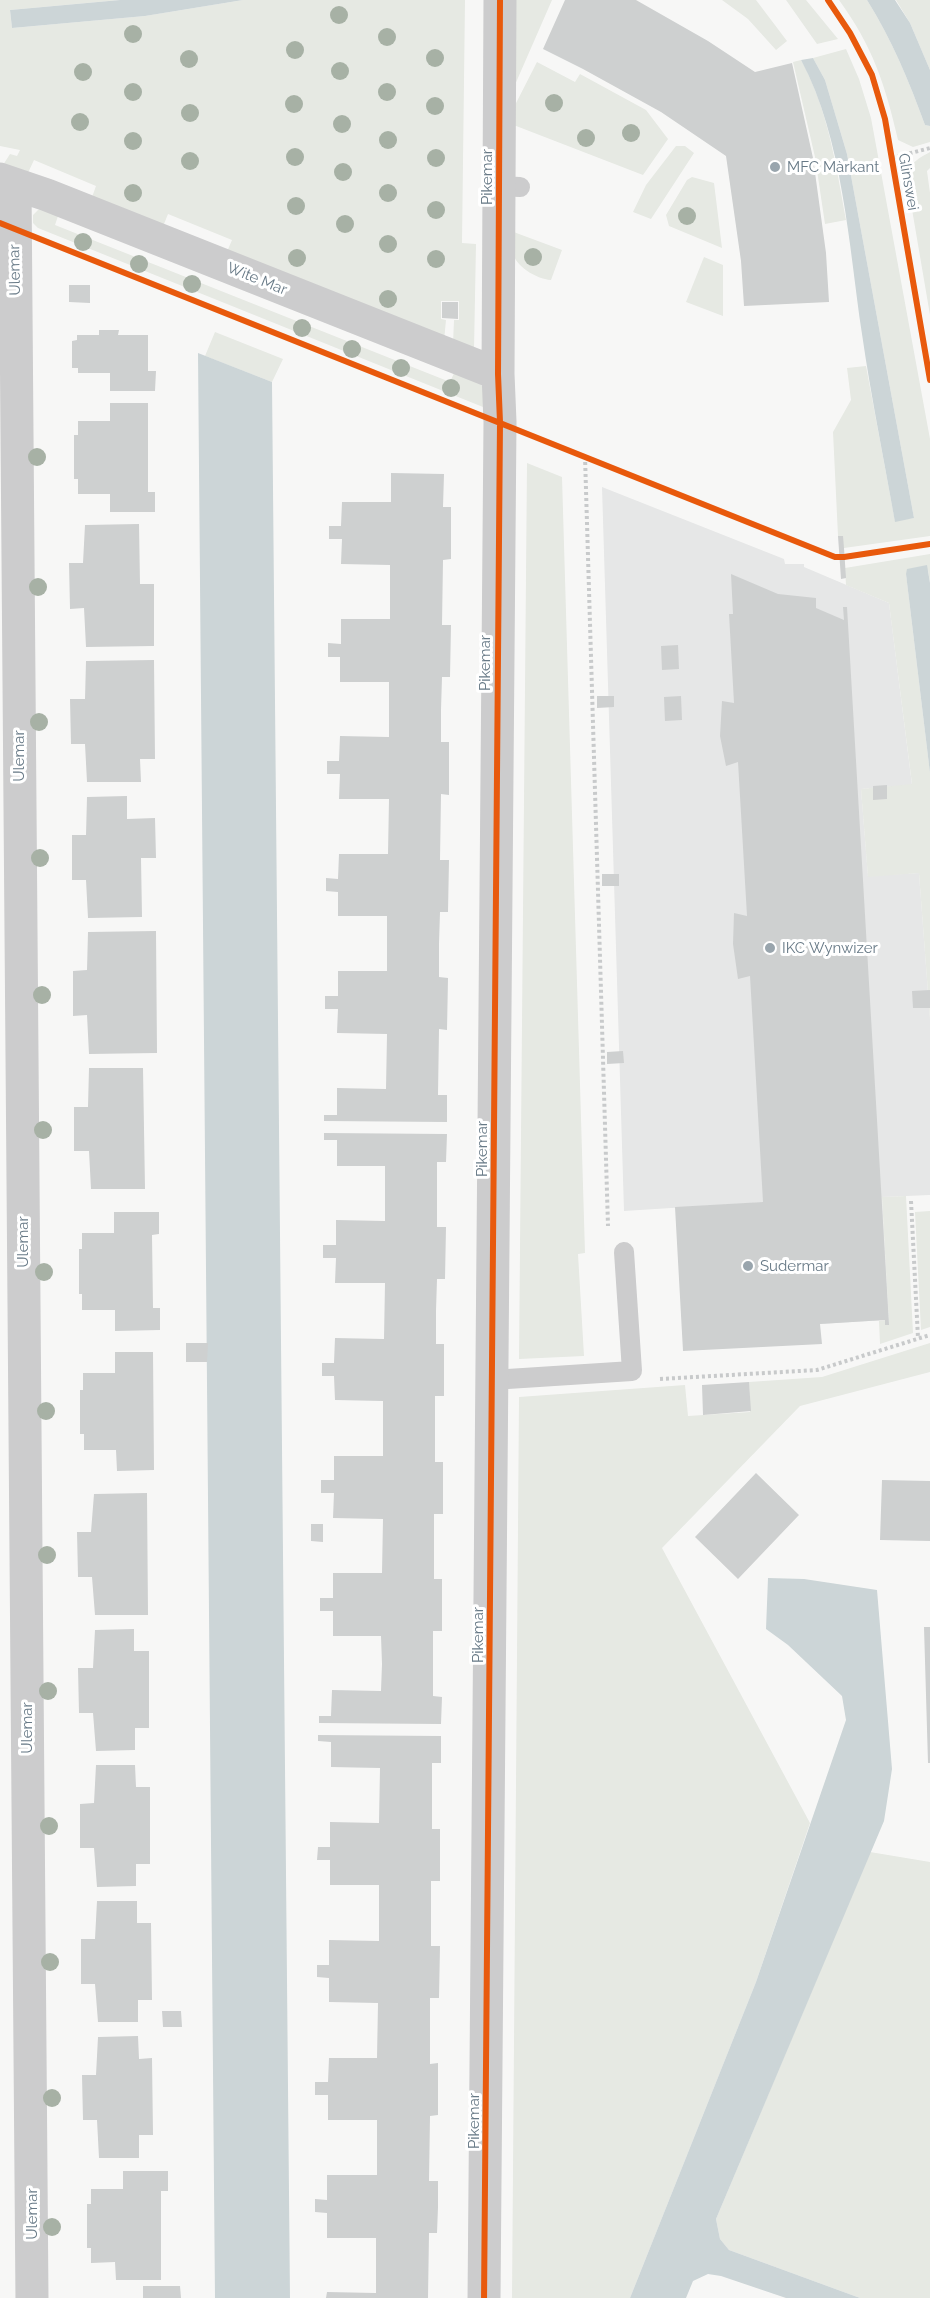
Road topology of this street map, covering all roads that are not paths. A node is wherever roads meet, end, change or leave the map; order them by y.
1 (500, 0) edge
2 (7, 182) edge
3 (498, 374) junction
4 (624, 1252) dead end
5 (492, 1380) junction
6 (32, 2298) edge
7 (484, 2298) edge

1 - 3 street, Pikemar
2 - 3 street, Wite Mar
2 - 6 street, Ulemar
3 - 5 street, Pikemar
4 - 5 lane
5 - 7 street, Pikemar

